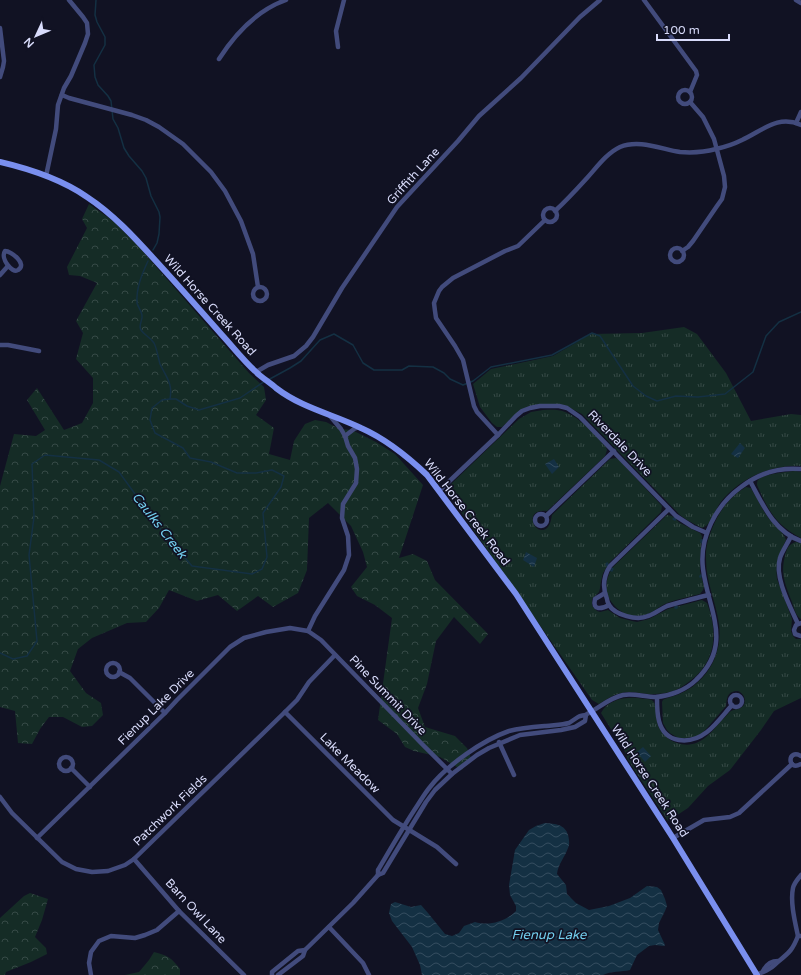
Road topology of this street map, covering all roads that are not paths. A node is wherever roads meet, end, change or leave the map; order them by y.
1 (68, 0) edge
2 (286, 0) edge
3 (344, 0) edge
4 (600, 0) edge
5 (644, 0) edge
6 (796, 0) edge
7 (801, 3) edge
8 (0, 28) edge
9 (338, 47) dead end
10 (219, 59) dead end
11 (0, 77) edge
12 (690, 92) junction
13 (62, 95) junction
14 (690, 102) junction
15 (801, 112) edge
16 (796, 123) junction
17 (801, 125) edge
18 (717, 149) junction
19 (0, 162) edge
20 (46, 176) junction
21 (556, 211) junction
22 (545, 220) junction
23 (682, 251) dead end
24 (8, 266) junction
25 (0, 275) edge
26 (258, 286) dead end
27 (0, 345) edge
28 (39, 351) dead end
29 (258, 374) junction
30 (329, 416) junction
31 (359, 427) junction
32 (498, 434) junction
33 (345, 436) junction
34 (614, 451) junction
35 (801, 469) edge
36 (750, 481) junction
37 (439, 491) junction
38 (669, 509) junction
39 (546, 516) dead end
40 (707, 533) junction
41 (791, 536) junction
42 (801, 541) edge
43 (605, 593) junction
44 (709, 594) junction
45 (609, 605) junction
46 (799, 624) edge
47 (308, 631) junction
48 (801, 636) edge
49 (336, 655) junction
50 (119, 672) dead end
51 (657, 697) junction
52 (732, 705) dead end
53 (592, 711) junction
54 (285, 712) junction
55 (165, 713) junction
56 (586, 715) junction
57 (497, 737) junction
58 (500, 744) junction
59 (801, 756) edge
60 (792, 764) junction
61 (801, 764) edge
62 (71, 768) dead end
63 (447, 769) junction
64 (452, 774) junction
65 (514, 775) dead end
66 (90, 787) junction
67 (0, 797) edge
68 (404, 826) junction
69 (409, 830) junction
70 (37, 838) junction
71 (673, 838) junction
72 (134, 859) junction
73 (456, 864) dead end
74 (378, 875) junction
75 (801, 875) edge
76 (179, 911) junction
77 (329, 927) junction
78 (799, 936) edge
79 (305, 950) junction
80 (91, 975) edge
81 (244, 975) edge
82 (272, 975) edge
83 (278, 975) edge
84 (369, 975) edge
85 (757, 975) edge

1 - 13 street
2 - 10 street
3 - 9 street
4 - 29 street, Griffith Lane
5 - 12 street
6 - 7 street
8 - 11 street
12 - 14 street
12 - 14 street
13 - 20 street
13 - 26 street
14 - 18 street
15 - 16 street
16 - 17 street
16 - 18 street
18 - 21 street
18 - 23 street
19 - 20 main road, Wild Horse Creek Road
20 - 29 main road, Wild Horse Creek Road
21 - 22 street
21 - 22 street
22 - 32 street
24 - 24 street
24 - 25 street
27 - 28 street
29 - 30 main road, Wild Horse Creek Road
30 - 31 main road, Wild Horse Creek Road
30 - 33 street
31 - 33 street
31 - 37 main road, Wild Horse Creek Road
32 - 34 street, Riverdale Drive
32 - 37 street, Riverdale Drive
33 - 47 street
34 - 38 street, Riverdale Drive
34 - 39 street
35 - 36 street
36 - 40 street
36 - 41 street
37 - 53 main road, Wild Horse Creek Road
38 - 40 street, Riverdale Drive
38 - 43 street
40 - 44 street
41 - 42 street
41 - 46 street
43 - 45 street
43 - 45 street
44 - 45 street
44 - 51 street
46 - 48 street
47 - 49 street, Pine Summit Drive
47 - 55 street, Fienup Lake Drive
49 - 54 street, Patchwork Fields
49 - 63 street, Pine Summit Drive
50 - 55 street
51 - 52 street
51 - 53 street
53 - 56 street
53 - 71 main road, Wild Horse Creek Road
54 - 68 street, Lake Meadow
54 - 72 street, Patchwork Fields
55 - 66 street, Fienup Lake Drive
56 - 57 street
56 - 58 street
57 - 58 street
57 - 63 street
58 - 64 street
58 - 65 street
59 - 60 street
60 - 61 street
60 - 71 street
62 - 66 street
63 - 64 street, Pine Summit Drive
63 - 68 street
64 - 69 street
66 - 70 street, Fienup Lake Drive
67 - 70 street, Patchwork Fields
68 - 69 street, Lake Meadow
68 - 74 street
69 - 73 street, Lake Meadow
69 - 74 street
70 - 72 street, Patchwork Fields
71 - 85 main road, Wild Horse Creek Road
72 - 76 street, Barn Owl Lane
74 - 77 street
75 - 78 street
76 - 80 street
76 - 81 street, Barn Owl Lane
77 - 79 street
77 - 84 street
78 - 85 street
79 - 82 street
79 - 83 street

